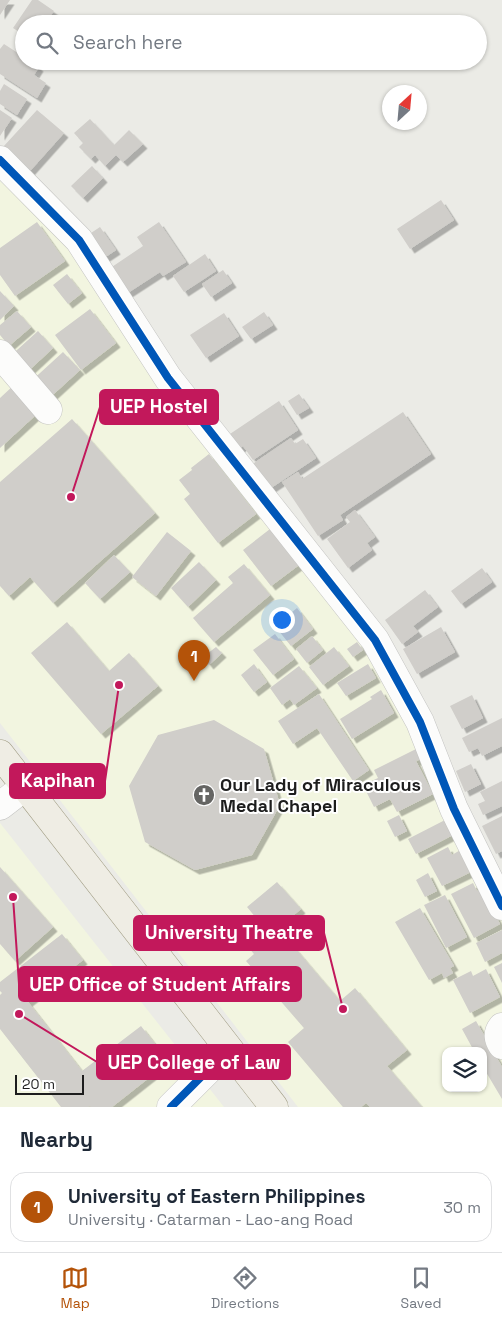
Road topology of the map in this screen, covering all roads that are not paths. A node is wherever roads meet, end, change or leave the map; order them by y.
1 (0, 160) edge
2 (0, 354) edge
3 (48, 410) dead end
4 (0, 754) edge
5 (26, 786) junction
6 (0, 806) edge
7 (502, 906) edge
8 (502, 1027) edge
9 (502, 1045) edge
10 (228, 1050) junction
11 (171, 1107) edge
12 (274, 1107) edge

1 - 7 street
2 - 3 street
4 - 5 main road
5 - 6 street
5 - 10 main road
8 - 9 street
10 - 11 street
10 - 12 main road

